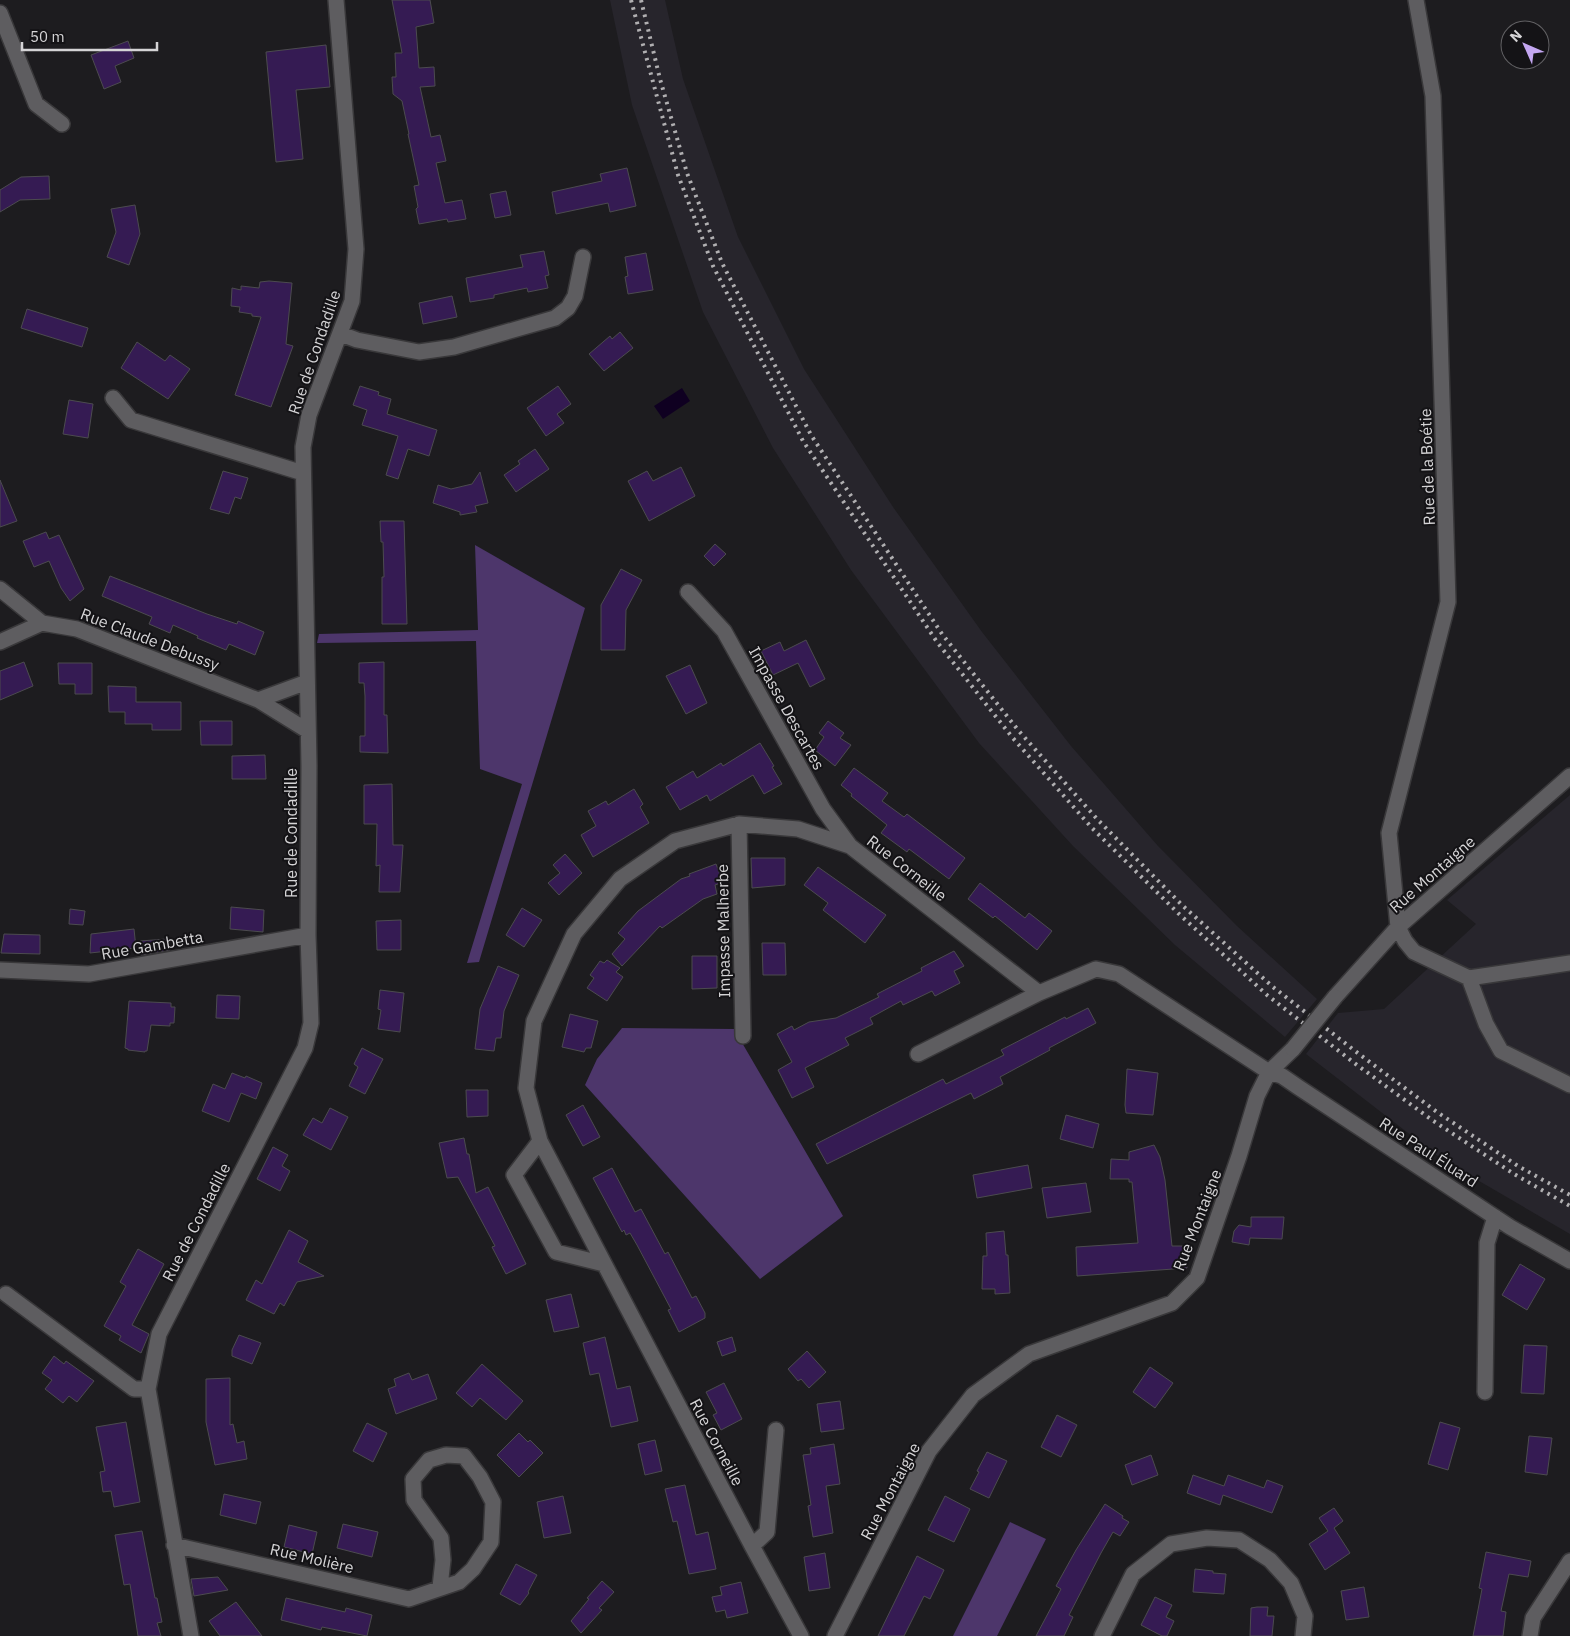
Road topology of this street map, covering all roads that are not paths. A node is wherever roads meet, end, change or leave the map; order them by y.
1 (336, 0) edge
2 (1416, 0) edge
3 (0, 12) edge
4 (62, 124) dead end
5 (583, 257) dead end
6 (341, 334) junction
7 (113, 398) dead end
8 (303, 474) junction
9 (0, 589) edge
10 (688, 592) dead end
11 (42, 623) junction
12 (0, 642) edge
13 (307, 682) junction
14 (258, 700) junction
15 (308, 731) junction
16 (1570, 776) edge
17 (739, 824) junction
18 (850, 846) junction
19 (1398, 927) junction
20 (308, 936) junction
21 (1570, 963) edge
22 (0, 970) edge
23 (1468, 978) junction
24 (1040, 993) junction
25 (743, 1036) dead end
26 (918, 1054) dead end
27 (1269, 1072) junction
28 (1570, 1085) edge
29 (540, 1141) junction
30 (1495, 1218) junction
31 (1570, 1261) edge
32 (604, 1264) junction
33 (6, 1294) dead end
34 (148, 1389) junction
35 (1485, 1392) dead end
36 (776, 1430) dead end
37 (174, 1545) junction
38 (752, 1546) junction
39 (1570, 1561) edge
40 (440, 1587) junction
41 (190, 1636) edge
42 (801, 1636) edge
43 (835, 1636) edge
44 (1102, 1636) edge
45 (1303, 1636) edge
46 (1530, 1636) edge

1 - 6 street, Rue de Condadille
2 - 19 street, Rue de la Boétie
3 - 4 street
5 - 6 street
6 - 8 street, Rue de Condadille
7 - 8 street
8 - 13 street, Rue de Condadille
9 - 11 street
10 - 18 street, Impasse Descartes
11 - 12 street
11 - 14 street, Rue Claude Debussy
13 - 14 street
13 - 15 street, Rue de Condadille
14 - 15 street, Rue Claude Debussy
15 - 20 street, Rue de Condadille
16 - 19 street, Rue Montaigne
17 - 18 street, Rue Corneille
17 - 25 street, Impasse Malherbe
17 - 29 street, Rue Corneille
18 - 24 street, Rue Corneille
19 - 23 street
19 - 27 street, Rue Montaigne, bridge
20 - 22 street, Rue Gambetta
20 - 34 street, Rue de Condadille
21 - 23 street
23 - 28 street
24 - 26 street
24 - 27 street
27 - 30 street, Rue Paul Éluard
27 - 43 street, Rue Montaigne
29 - 32 street, Rue Corneille
29 - 32 street
30 - 31 street, Rue Paul Éluard
30 - 35 street
32 - 38 street, Rue Corneille
33 - 34 street
34 - 37 street, Rue de Condadille
36 - 38 street
37 - 40 street, Rue Molière
37 - 41 street, Rue de Condadille
38 - 42 street, Rue Corneille
39 - 46 street
40 - 40 street, Rue Molière
44 - 45 street

